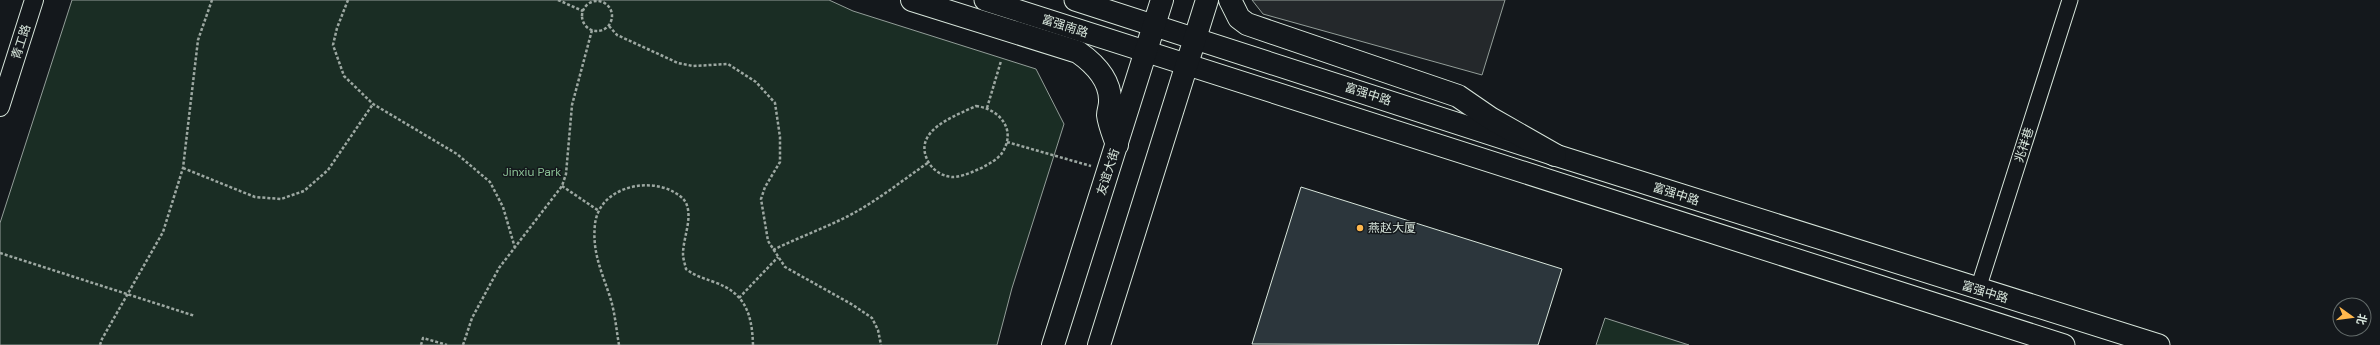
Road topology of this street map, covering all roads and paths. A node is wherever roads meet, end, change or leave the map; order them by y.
1 (34, 0) edge
2 (212, 0) edge
3 (348, 0) edge
4 (558, 0) edge
5 (912, 0) edge
6 (984, 0) edge
7 (1075, 0) edge
8 (1162, 0) edge
9 (1206, 0) edge
10 (1230, 0) edge
11 (2070, 0) edge
12 (602, 1) edge
13 (583, 11) junction
14 (1154, 24) junction
15 (609, 26) junction
16 (592, 30) junction
17 (1196, 38) junction
18 (1146, 51) junction
19 (1001, 61) dead end
20 (1187, 65) junction
21 (373, 104) junction
22 (0, 107) edge
23 (987, 108) junction
24 (1007, 142) junction
25 (1116, 145) junction
26 (1555, 155) junction
27 (929, 162) junction
28 (183, 168) junction
29 (1108, 171) junction
30 (562, 186) junction
31 (599, 212) junction
32 (515, 248) junction
33 (774, 250) junction
34 (0, 253) edge
35 (778, 256) junction
36 (1978, 289) junction
37 (129, 295) junction
38 (739, 298) junction
39 (195, 316) dead end
40 (100, 345) edge
41 (421, 345) edge
42 (447, 345) edge
43 (463, 345) edge
44 (619, 345) edge
45 (753, 345) edge
46 (881, 345) edge
47 (1053, 345) edge
48 (1099, 345) edge
49 (2064, 345) edge
50 (2159, 345) edge

1 - 22 street, 青工路
2 - 28 path
3 - 21 path
4 - 13 path
5 - 25 main road
6 - 18 main road, 富强南路
7 - 14 main road
8 - 14 main road, 友谊大街
9 - 17 main road
10 - 26 main road
11 - 36 street, 兆祥巷
12 - 13 path
12 - 15 path
13 - 16 path
14 - 17 main road
14 - 18 main road, 友谊大街
15 - 16 path
15 - 33 path
16 - 30 path
17 - 20 main road
17 - 26 main road, 富强中路
18 - 20 main road, 富强中路
18 - 25 main road, 友谊大街
19 - 23 path
20 - 48 main road
20 - 49 main road, 富强中路
21 - 28 path
21 - 32 path
23 - 24 path
23 - 27 path
24 - 27 path
24 - 29 path
25 - 29 main road, 友谊大街
26 - 36 main road, 富强中路
27 - 33 path
28 - 37 path
29 - 47 main road, 友谊大街
30 - 31 path
30 - 32 path
31 - 38 path
31 - 44 path
32 - 43 path
33 - 35 path
34 - 37 path
35 - 38 path
35 - 46 path
36 - 50 main road, 富强中路
37 - 39 path
37 - 40 path
38 - 45 path
41 - 42 path

